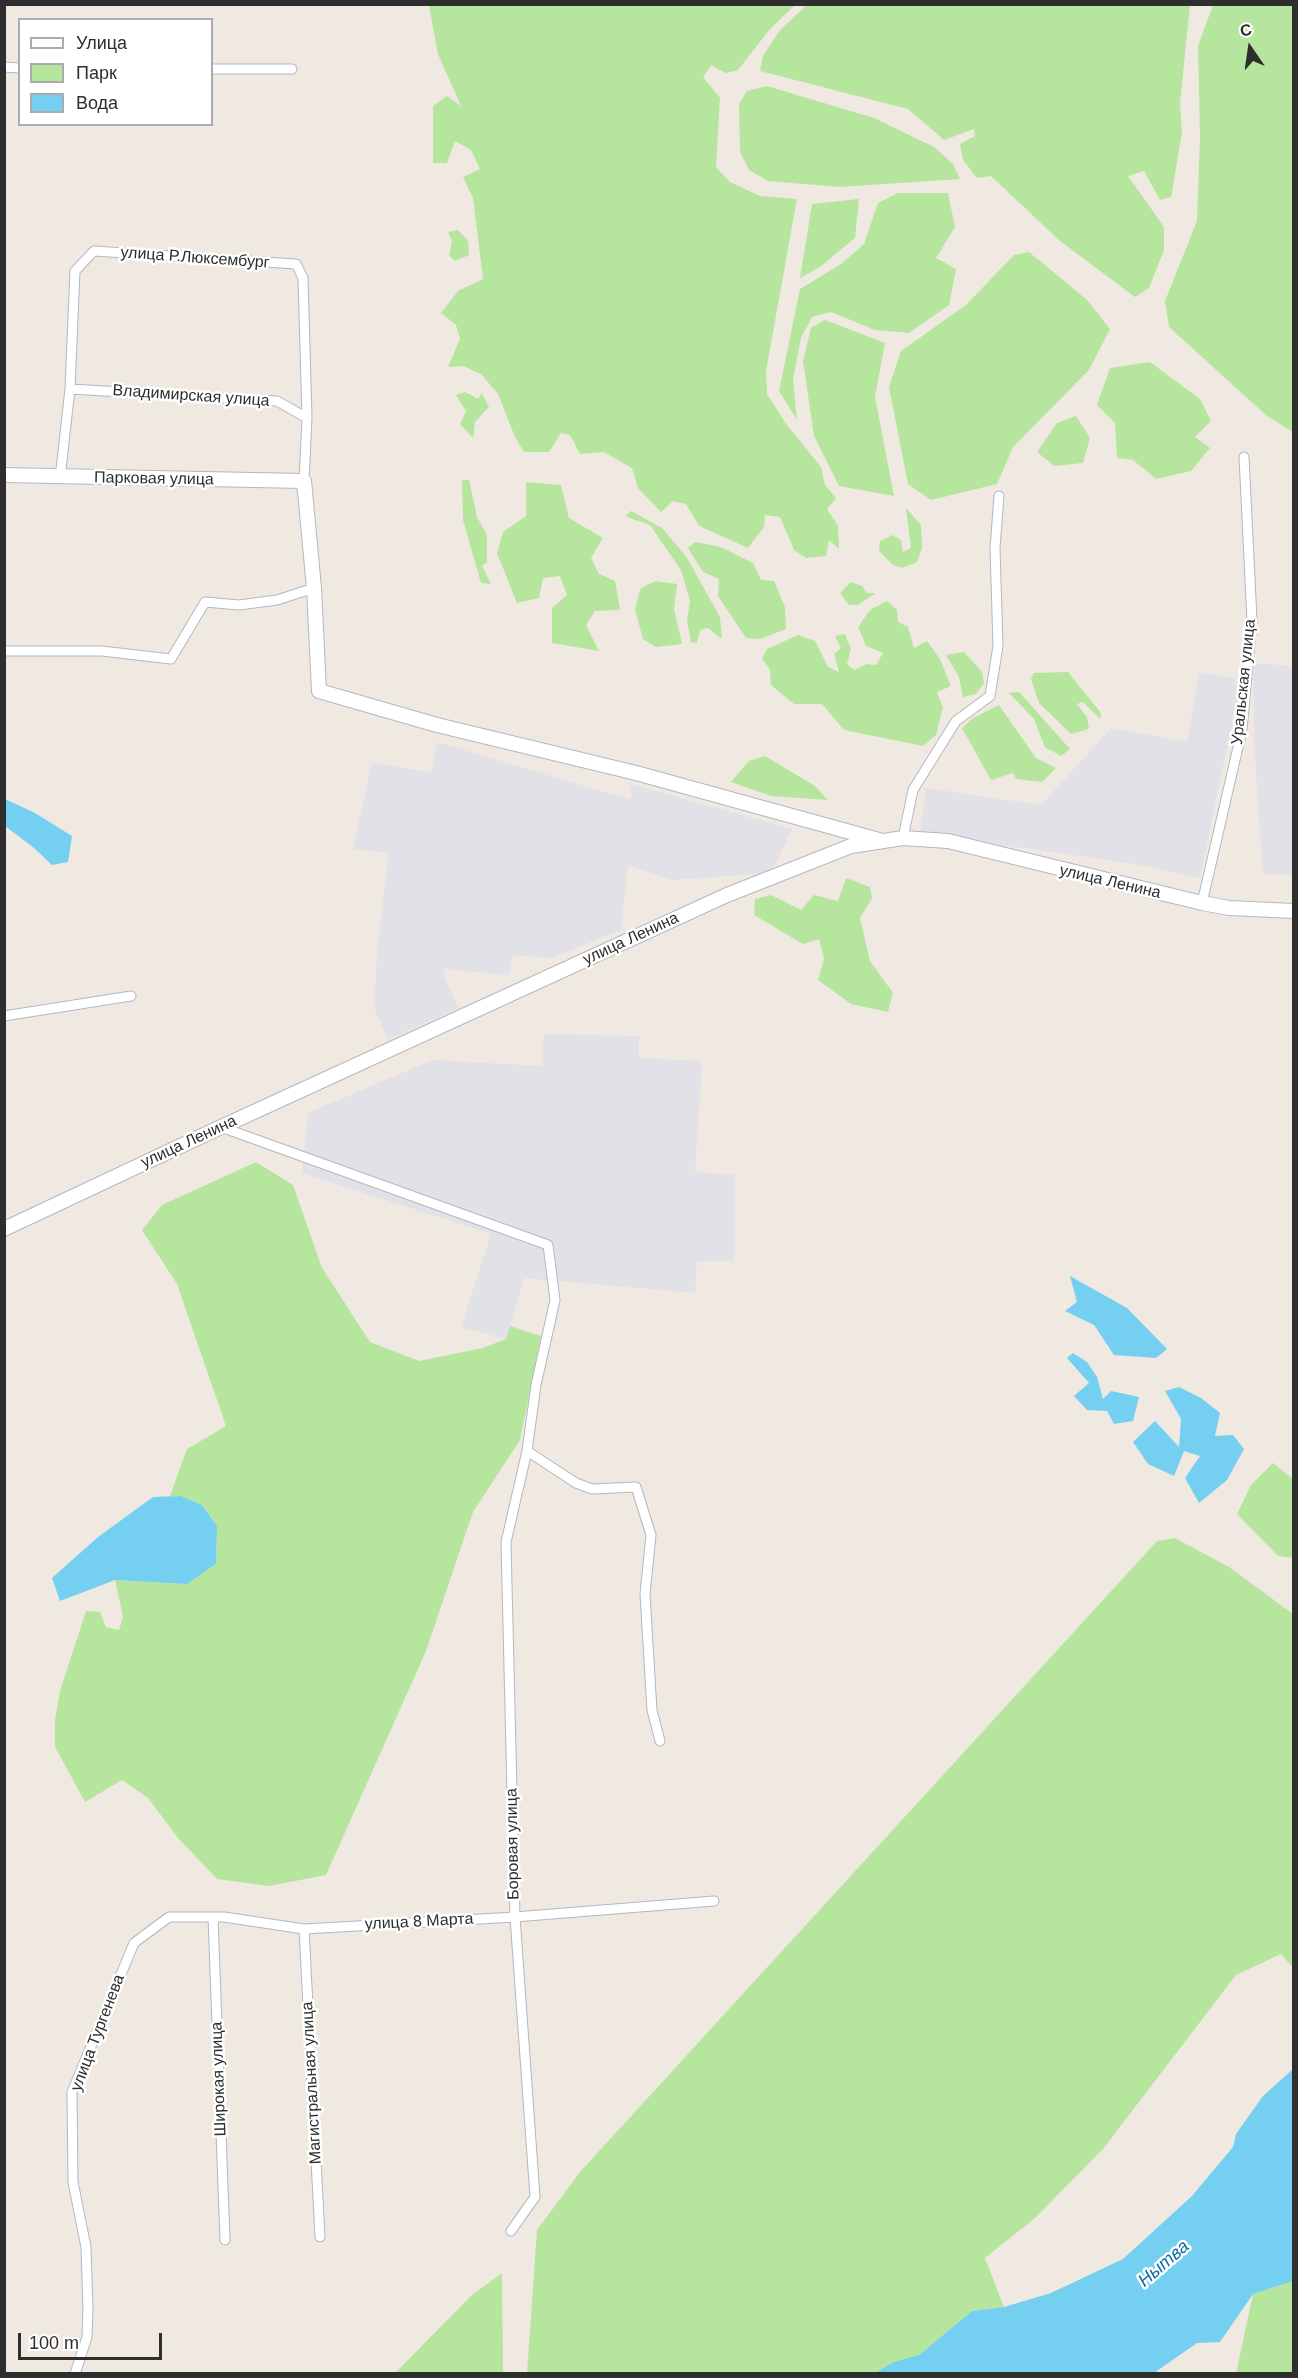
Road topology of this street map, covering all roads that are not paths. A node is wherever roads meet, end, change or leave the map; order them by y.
1 (213, 69) edge
2 (292, 69) dead end
3 (70, 388) junction
4 (307, 418) junction
5 (1244, 458) dead end
6 (4, 475) edge
7 (60, 477) junction
8 (304, 481) junction
9 (999, 496) dead end
10 (314, 588) junction
11 (4, 651) edge
12 (903, 838) junction
13 (884, 841) junction
14 (1202, 903) junction
15 (1293, 911) edge
16 (132, 996) dead end
17 (4, 1016) edge
18 (221, 1126) junction
19 (4, 1229) edge
20 (527, 1451) junction
21 (660, 1741) dead end
22 (714, 1900) dead end
23 (213, 1917) junction
24 (515, 1917) junction
25 (304, 1929) junction
26 (134, 1943) joint
27 (511, 2231) dead end
28 (320, 2237) dead end
29 (225, 2240) dead end
30 (75, 2373) edge

1 - 2 street
3 - 4 street, Владимирская улица
3 - 4 street, улица Р.Люксембург
3 - 7 street
4 - 8 street
5 - 14 street, Уральская улица
6 - 7 street, Парковая улица
7 - 8 street, Парковая улица
8 - 10 street
9 - 12 street
10 - 11 street
10 - 13 street
12 - 13 street, улица Ленина
12 - 14 street, улица Ленина
13 - 18 street, улица Ленина
14 - 15 street, улица Ленина
16 - 17 street
18 - 19 street, улица Ленина
18 - 20 street, Боровая улица
20 - 21 street
20 - 24 street, Боровая улица
22 - 24 street, улица 8 Марта
23 - 25 street, улица 8 Марта
23 - 26 street, улица 8 Марта
23 - 29 street, Широкая улица
24 - 25 street, улица 8 Марта
24 - 27 street, Боровая улица
25 - 28 street, Магистральная улица
26 - 30 street, улица Тургенева

